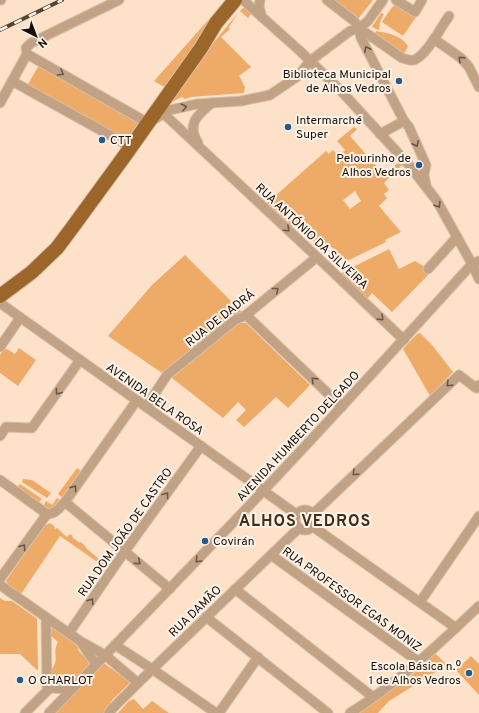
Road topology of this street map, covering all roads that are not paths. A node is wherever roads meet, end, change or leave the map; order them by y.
1 (119, 0) edge
2 (242, 0) edge
3 (260, 0) edge
4 (327, 0) edge
5 (383, 0) edge
6 (396, 0) edge
7 (422, 0) edge
8 (448, 16) dead end
9 (262, 17) junction
10 (359, 28) junction
11 (434, 39) junction
12 (28, 54) junction
13 (310, 61) junction
14 (12, 82) junction
15 (479, 87) edge
16 (0, 103) edge
17 (212, 103) junction
18 (164, 114) junction
19 (404, 121) junction
20 (148, 123) junction
21 (380, 134) junction
22 (131, 147) junction
23 (203, 151) junction
24 (427, 188) junction
25 (456, 237) junction
26 (317, 257) junction
27 (476, 262) edge
28 (428, 269) dead end
29 (479, 278) edge
30 (0, 296) edge
31 (0, 303) edge
32 (246, 315) junction
33 (20, 318) junction
34 (404, 340) junction
35 (0, 347) edge
36 (80, 360) junction
37 (479, 385) edge
38 (137, 400) junction
39 (146, 407) junction
40 (342, 407) junction
41 (0, 436) edge
42 (201, 446) junction
43 (0, 480) edge
44 (263, 491) junction
45 (65, 502) junction
46 (48, 514) junction
47 (296, 514) junction
48 (313, 514) junction
49 (479, 516) edge
50 (312, 526) junction
51 (299, 528) junction
52 (125, 551) junction
53 (270, 555) junction
54 (0, 579) edge
55 (0, 586) edge
56 (170, 589) junction
57 (236, 589) junction
58 (420, 602) junction
59 (479, 606) edge
60 (206, 616) junction
61 (46, 617) junction
62 (456, 628) junction
63 (69, 633) junction
64 (80, 641) junction
65 (115, 645) junction
66 (105, 655) junction
67 (258, 657) junction
68 (419, 662) junction
69 (96, 664) junction
70 (152, 669) junction
71 (138, 683) junction
72 (48, 689) junction
73 (71, 690) junction
74 (373, 697) junction
75 (25, 713) edge
76 (49, 713) edge
77 (109, 713) edge
78 (218, 713) edge
79 (328, 713) edge
80 (350, 713) edge

1 - 12 street
2 - 9 street
2 - 20 main road
3 - 9 street
4 - 10 street
5 - 10 street
6 - 7 street
8 - 11 street
9 - 13 street
10 - 11 street
10 - 13 street
19 -> 10 street
15 -> 11 street
12 - 14 street
12 -> 20 street
13 - 17 street
13 - 21 street
14 - 16 street
14 - 22 street
18 -> 17 street
17 - 23 street, RUA ANTÓNIO DA SILVEIRA
18 - 20 street
18 - 23 street, RUA ANTÓNIO DA SILVEIRA
19 - 21 street
19 -> 24 street
20 - 22 main road
21 - 24 street
22 - 30 main road
23 -> 26 street, RUA ANTÓNIO DA SILVEIRA
24 -> 25 street
25 - 27 street
25 - 28 street
32 -> 26 street, RUA DE DADRÁ
26 -> 34 street, RUA ANTÓNIO DA SILVEIRA
27 - 29 street
27 - 34 street, AVENIDA HUMBERTO DELGADO
31 - 33 street, AVENIDA BELA ROSA
32 - 39 street, RUA DE DADRÁ
40 -> 32 street
33 - 35 street
33 - 36 street, AVENIDA BELA ROSA
34 - 40 street, AVENIDA HUMBERTO DELGADO
36 - 38 street, AVENIDA BELA ROSA
36 -> 41 street
37 -> 48 street
38 - 39 street, AVENIDA BELA ROSA
45 -> 38 street
39 - 42 street, AVENIDA BELA ROSA
40 - 44 street, AVENIDA HUMBERTO DELGADO
42 - 44 street, AVENIDA BELA ROSA
52 -> 42 street, RUA DOM JOÃO DE CASTRO
43 - 46 street
44 - 47 street, AVENIDA BELA ROSA
44 -> 56 street, AVENIDA HUMBERTO DELGADO
45 - 46 street
45 - 52 street
54 -> 46 street
47 - 48 street
47 - 51 street
48 - 50 street
49 - 58 street
50 - 51 street
50 - 58 street
51 - 53 street, RUA DAMÃO
52 -> 56 street
63 -> 52 street, RUA DOM JOÃO DE CASTRO
53 - 57 street, RUA DAMÃO
53 - 68 street, RUA PROFESSOR EGAS MONIZ
55 - 61 street
56 - 65 street, AVENIDA HUMBERTO DELGADO
57 - 60 street, RUA DAMÃO
57 - 74 street
58 - 62 street
59 - 62 street
60 - 67 street
60 - 70 street, RUA DAMÃO
61 - 63 street
61 - 72 street
62 - 68 street
63 - 64 street
64 - 66 street
64 - 69 street
65 - 66 street, AVENIDA HUMBERTO DELGADO
65 - 70 street
66 - 69 street, AVENIDA HUMBERTO DELGADO
66 - 71 street
67 - 78 street
67 - 79 street
68 - 74 street
69 - 73 street, AVENIDA HUMBERTO DELGADO
70 - 71 street, RUA DAMÃO
70 - 78 street
71 - 77 street, RUA DAMÃO
72 - 73 street
72 - 75 street
73 - 76 street, AVENIDA HUMBERTO DELGADO
74 - 80 street

